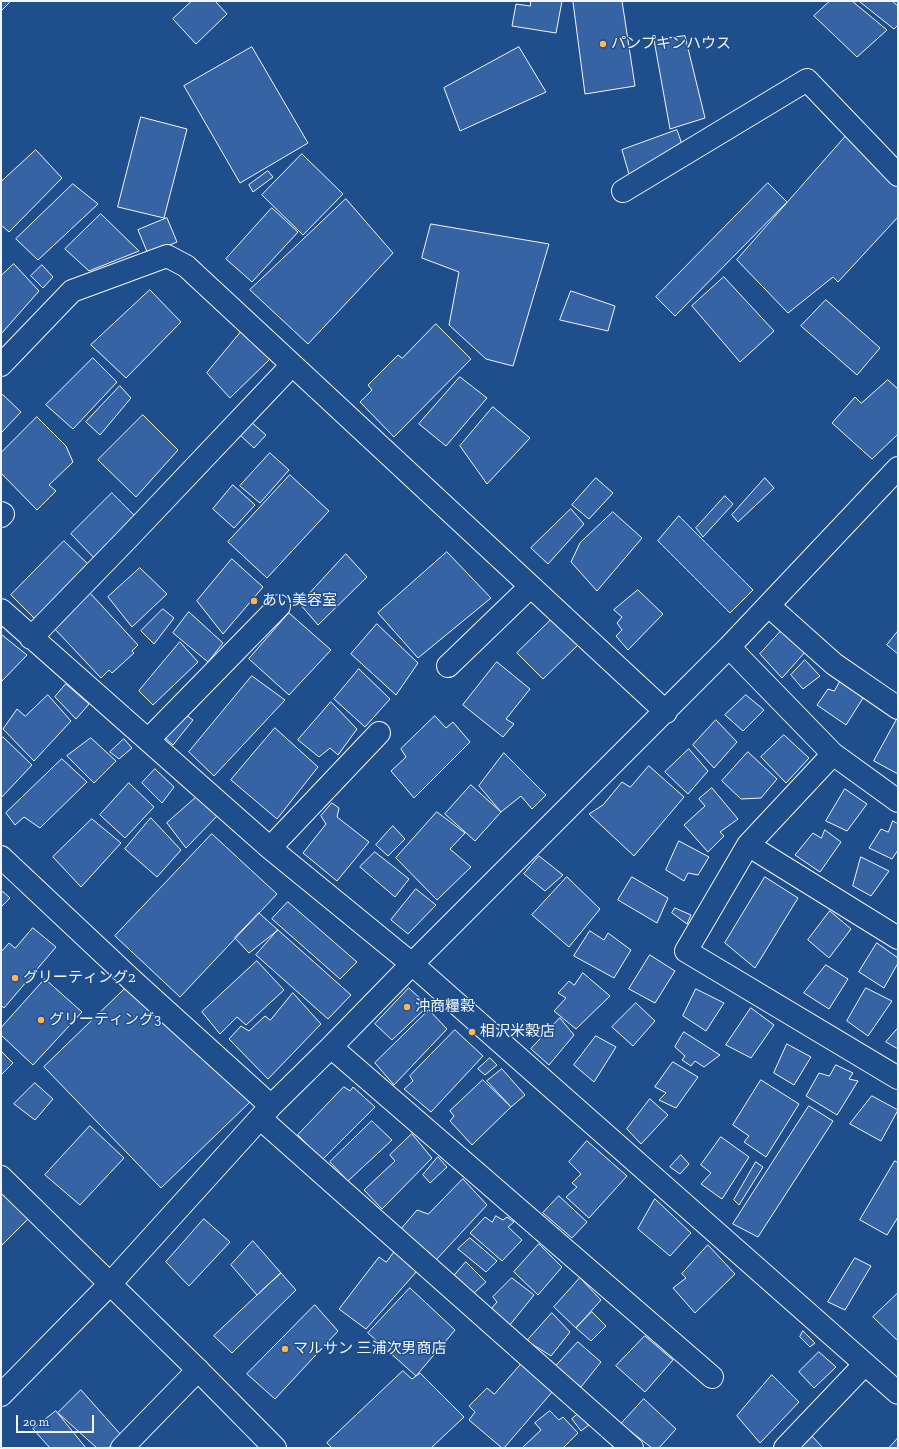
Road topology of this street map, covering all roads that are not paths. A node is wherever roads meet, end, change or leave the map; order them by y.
1 (898, 175) edge
2 (623, 191) dead end
3 (1, 364) edge
4 (292, 365) junction
5 (898, 468) edge
6 (1, 513) edge
7 (1, 516) edge
8 (530, 587) junction
9 (279, 606) dead end
10 (768, 606) junction
11 (1, 610) edge
12 (31, 638) junction
13 (729, 648) junction
14 (448, 666) dead end
15 (898, 708) edge
16 (666, 712) junction
17 (379, 733) dead end
18 (148, 740) junction
19 (833, 754) junction
20 (898, 801) edge
21 (748, 845) junction
22 (270, 848) junction
23 (1, 857) edge
24 (898, 938) edge
25 (412, 964) junction
26 (331, 1047) junction
27 (898, 1078) edge
28 (266, 1113) junction
29 (1, 1177) edge
30 (110, 1284) junction
31 (865, 1364) junction
32 (198, 1370) junction
33 (712, 1377) dead end
34 (898, 1394) edge
35 (1, 1395) edge
36 (122, 1448) edge
37 (276, 1448) edge
38 (632, 1448) edge
39 (785, 1448) edge

1 - 2 street
3 - 4 street
4 - 8 street
4 - 12 street
5 - 10 street
6 - 7 street
8 - 14 street
8 - 16 street
9 - 18 street
10 - 13 street
10 - 15 street
11 - 12 street
12 - 18 street
13 - 16 street
13 - 19 street
16 - 25 street
17 - 22 street
18 - 22 street
19 - 20 street
19 - 21 street
21 - 24 street
21 - 27 street
22 - 25 street
23 - 28 street
25 - 26 street
25 - 31 street
26 - 28 street
26 - 33 street
28 - 30 street
28 - 38 street
29 - 30 street
30 - 32 street
30 - 35 street
31 - 34 street
31 - 39 street
32 - 36 street
32 - 37 street

